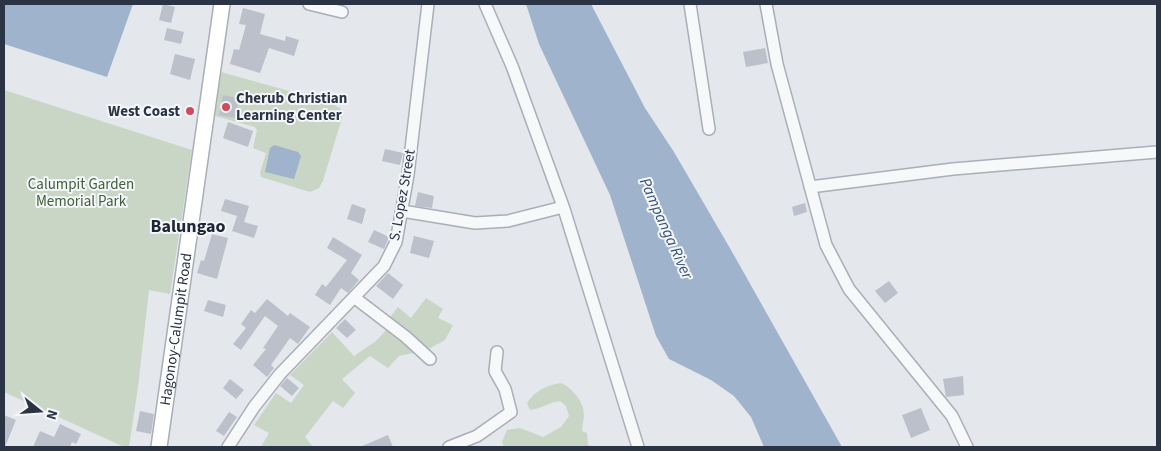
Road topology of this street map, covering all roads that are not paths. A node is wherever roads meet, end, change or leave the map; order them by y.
1 (222, 4) edge
2 (309, 4) edge
3 (428, 4) edge
4 (485, 4) edge
5 (690, 4) edge
6 (766, 4) edge
7 (342, 12) dead end
8 (709, 129) dead end
9 (1157, 152) edge
10 (810, 187) junction
11 (563, 207) junction
12 (402, 211) junction
13 (355, 298) junction
14 (497, 352) dead end
15 (430, 359) dead end
16 (159, 447) edge
17 (228, 447) edge
18 (449, 447) edge
19 (638, 447) edge
20 (967, 447) edge

1 - 16 main road, Hagonoy-Calumpit Road
2 - 7 street
3 - 12 street, S. Lopez Street
4 - 11 street
5 - 8 street
6 - 10 street
9 - 10 street
10 - 20 street
11 - 12 street
11 - 19 street
12 - 13 street, S. Lopez Street
13 - 15 street
13 - 17 street, S. Lopez Street
14 - 18 street

